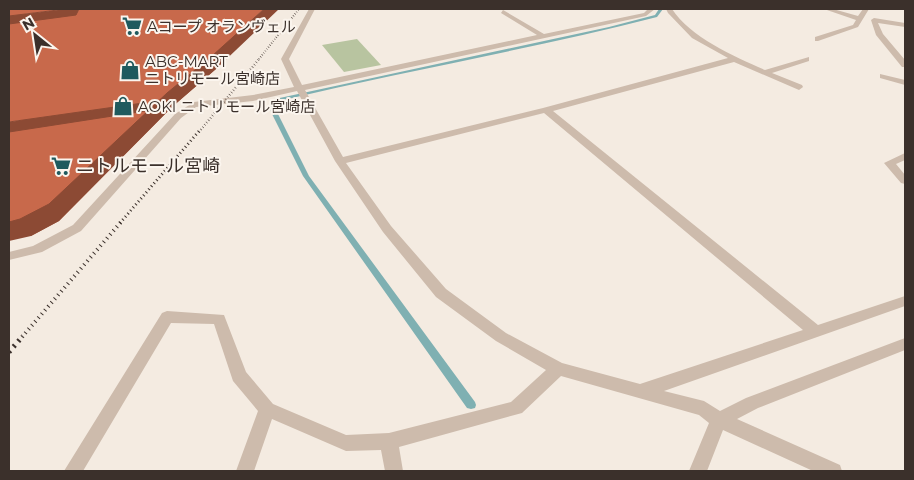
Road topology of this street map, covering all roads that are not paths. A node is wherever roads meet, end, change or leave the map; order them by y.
1 (312, 9) edge
2 (653, 9) edge
3 (827, 9) edge
4 (866, 9) edge
5 (670, 10) edge
6 (503, 12) dead end
7 (860, 19) junction
8 (905, 24) edge
9 (544, 37) junction
10 (818, 39) dead end
11 (735, 59) junction
12 (806, 59) dead end
13 (905, 65) edge
14 (766, 72) junction
15 (884, 76) dead end
16 (905, 83) edge
17 (298, 86) junction
18 (799, 87) dead end
19 (546, 110) junction
20 (905, 156) edge
21 (340, 161) junction
22 (905, 181) edge
23 (9, 256) edge
24 (905, 301) edge
25 (815, 330) junction
26 (905, 344) edge
27 (558, 369) junction
28 (642, 391) junction
29 (267, 409) junction
30 (719, 420) junction
31 (389, 441) junction
32 (73, 471) edge
33 (245, 471) edge
34 (394, 471) edge
35 (698, 471) edge
36 (833, 471) edge

1 - 17 street
2 - 5 street
2 - 9 street
3 - 7 street
4 - 7 street
5 - 11 street
6 - 9 street
7 - 10 street
8 - 13 street
9 - 17 street
11 - 14 street
11 - 19 street
12 - 14 street
14 - 18 street
15 - 16 street
17 - 21 street
17 - 23 street
19 - 21 street
19 - 25 street
20 - 22 street
21 - 27 street
24 - 25 street
25 - 28 street
26 - 30 street
27 - 28 street
27 - 31 street
28 - 30 street
29 - 31 street
29 - 32 street
29 - 33 street
30 - 35 street
30 - 36 street
31 - 34 street

